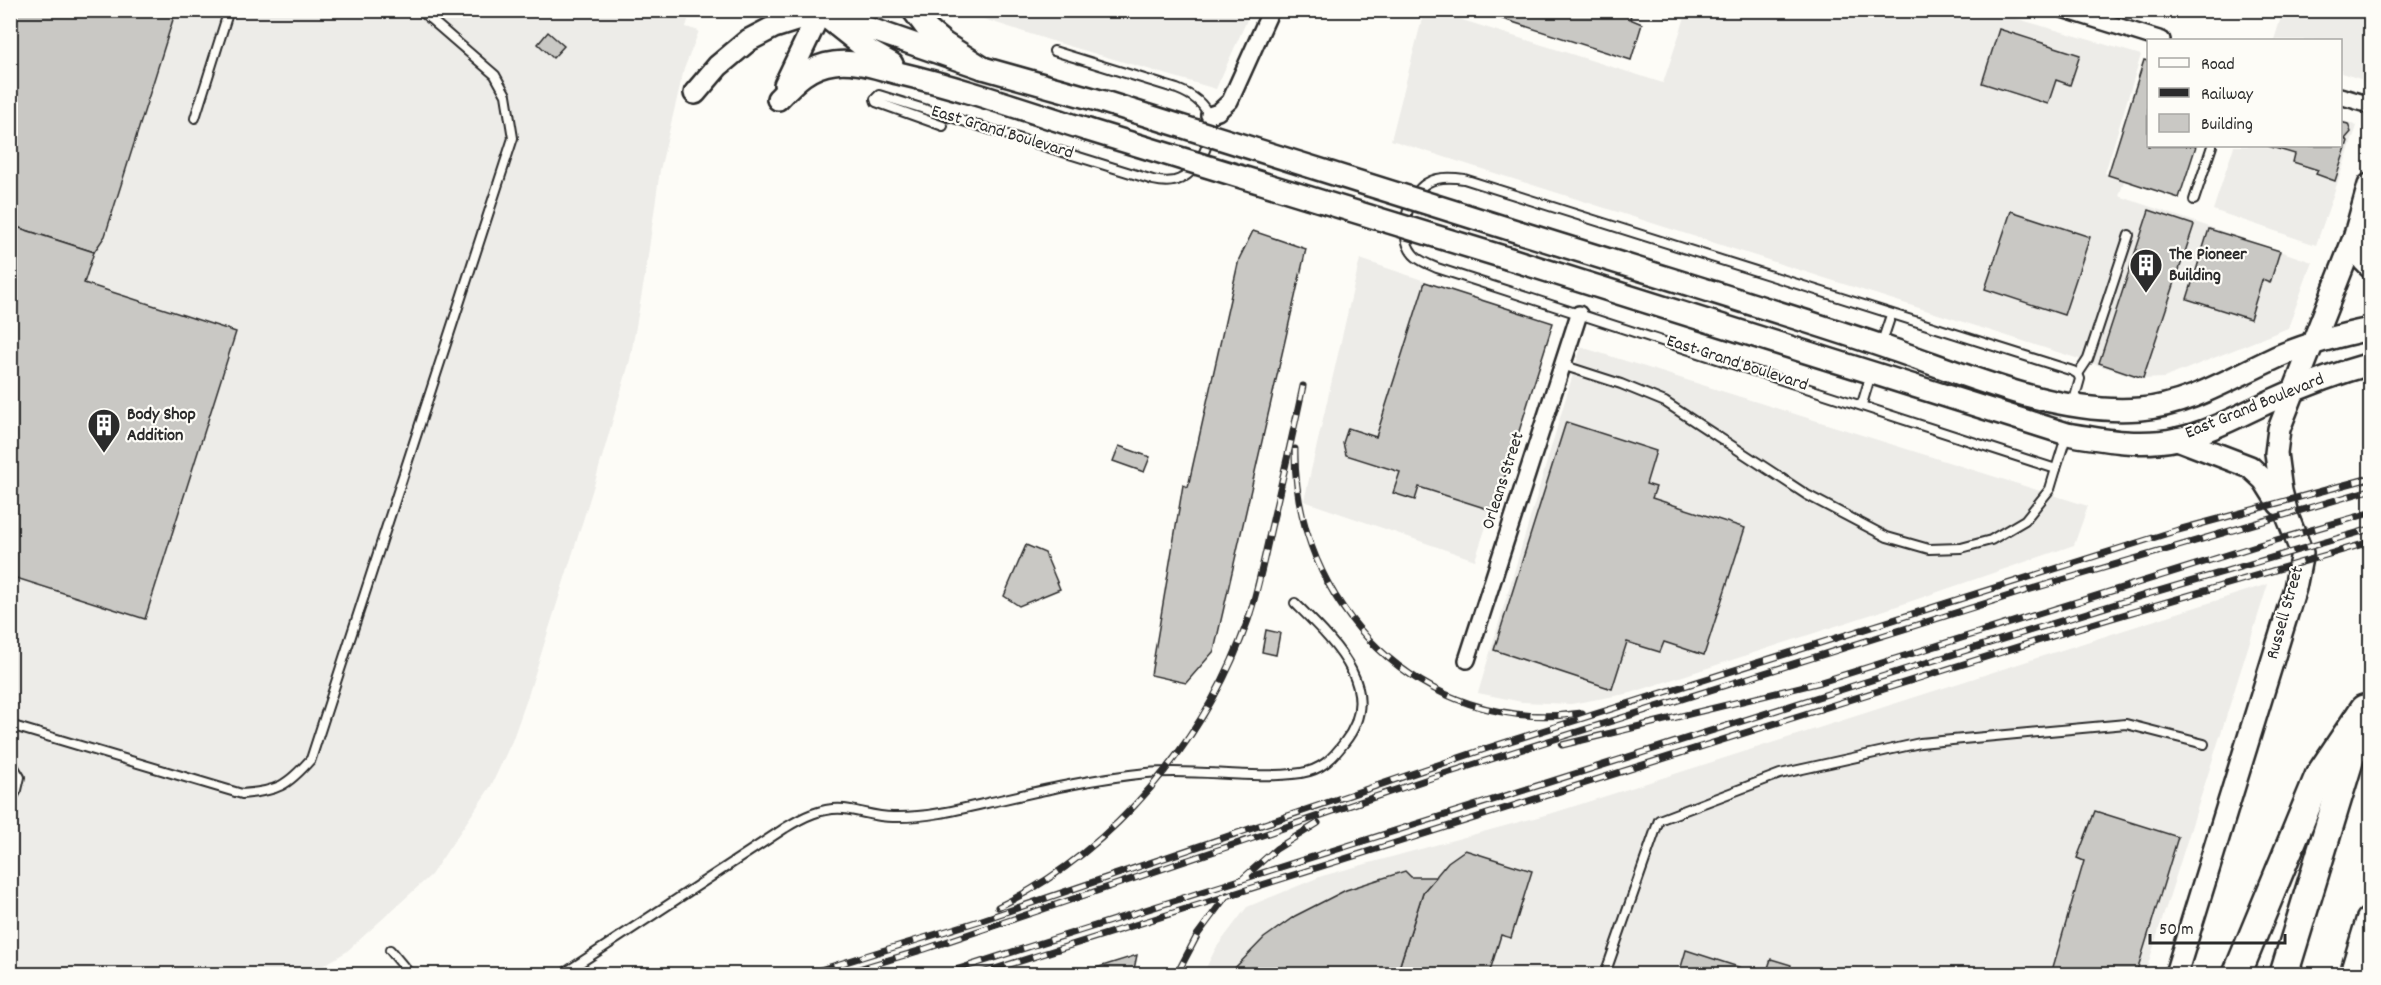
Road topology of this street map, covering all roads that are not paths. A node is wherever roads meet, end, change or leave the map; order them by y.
1 (229, 10) edge
2 (420, 10) edge
3 (913, 10) edge
4 (1271, 10) edge
5 (2065, 10) edge
6 (821, 11) edge
7 (2159, 39) edge
8 (1054, 51) dead end
9 (983, 68) junction
10 (932, 81) junction
11 (695, 93) dead end
12 (2342, 97) edge
13 (2370, 105) edge
14 (1209, 115) junction
15 (195, 118) dead end
16 (943, 126) dead end
17 (2212, 147) edge
18 (2370, 182) edge
19 (2194, 200) dead end
20 (2129, 234) dead end
21 (2350, 241) junction
22 (2370, 267) edge
23 (1579, 314) junction
24 (1891, 315) junction
25 (2370, 329) edge
26 (2313, 345) junction
27 (1881, 346) junction
28 (2370, 364) edge
29 (1562, 365) junction
30 (1872, 373) junction
31 (2078, 374) junction
32 (2295, 390) junction
33 (1862, 404) junction
34 (2072, 406) junction
35 (2067, 434) junction
36 (2177, 439) junction
37 (2056, 469) junction
38 (2288, 518) junction
39 (1295, 603) dead end
40 (1467, 660) dead end
41 (2367, 701) edge
42 (10, 725) edge
43 (2204, 744) dead end
44 (10, 761) edge
45 (10, 802) edge
46 (2370, 921) edge
47 (390, 950) dead end
48 (410, 975) edge
49 (563, 975) edge
50 (1605, 975) edge
51 (2176, 975) edge
52 (2237, 975) edge
53 (2284, 975) edge
54 (2354, 975) edge

1 - 15 lane
2 - 42 lane
3 - 9 main road, East Grand Boulevard
4 - 14 street
5 - 7 street
6 - 9 main road
6 - 10 main road
6 - 10 main road
6 - 11 main road
8 - 14 lane
9 - 27 main road, East Grand Boulevard, bridge
10 - 30 main road, East Grand Boulevard, bridge
12 - 13 street
14 - 16 lane, East Grand Boulevard
17 - 19 lane
18 - 21 main road, Russell Street
20 - 31 lane
21 - 22 main road
21 - 26 main road, Russell Street
23 - 24 lane, East Grand Boulevard
23 - 29 street, Orleans Street
23 - 33 lane, East Grand Boulevard
24 - 27 lane
24 - 31 lane, East Grand Boulevard
25 - 26 main road, East Grand Boulevard
26 - 32 main road, Russell Street
26 - 34 main road, East Grand Boulevard
27 - 30 main road
27 - 34 main road, East Grand Boulevard
28 - 32 main road, East Grand Boulevard
29 - 37 lane
29 - 40 street, Orleans Street
30 - 33 lane
30 - 35 main road, East Grand Boulevard
31 - 34 lane
32 - 36 main road, East Grand Boulevard
32 - 38 main road, Russell Street
33 - 37 lane, East Grand Boulevard
34 - 35 main road
35 - 36 main road, East Grand Boulevard
35 - 37 lane
36 - 38 main road
38 - 51 main road, Russell Street
39 - 49 lane
41 - 52 highway
41 - 53 highway
43 - 50 lane
44 - 45 lane
46 - 54 highway
47 - 48 lane

